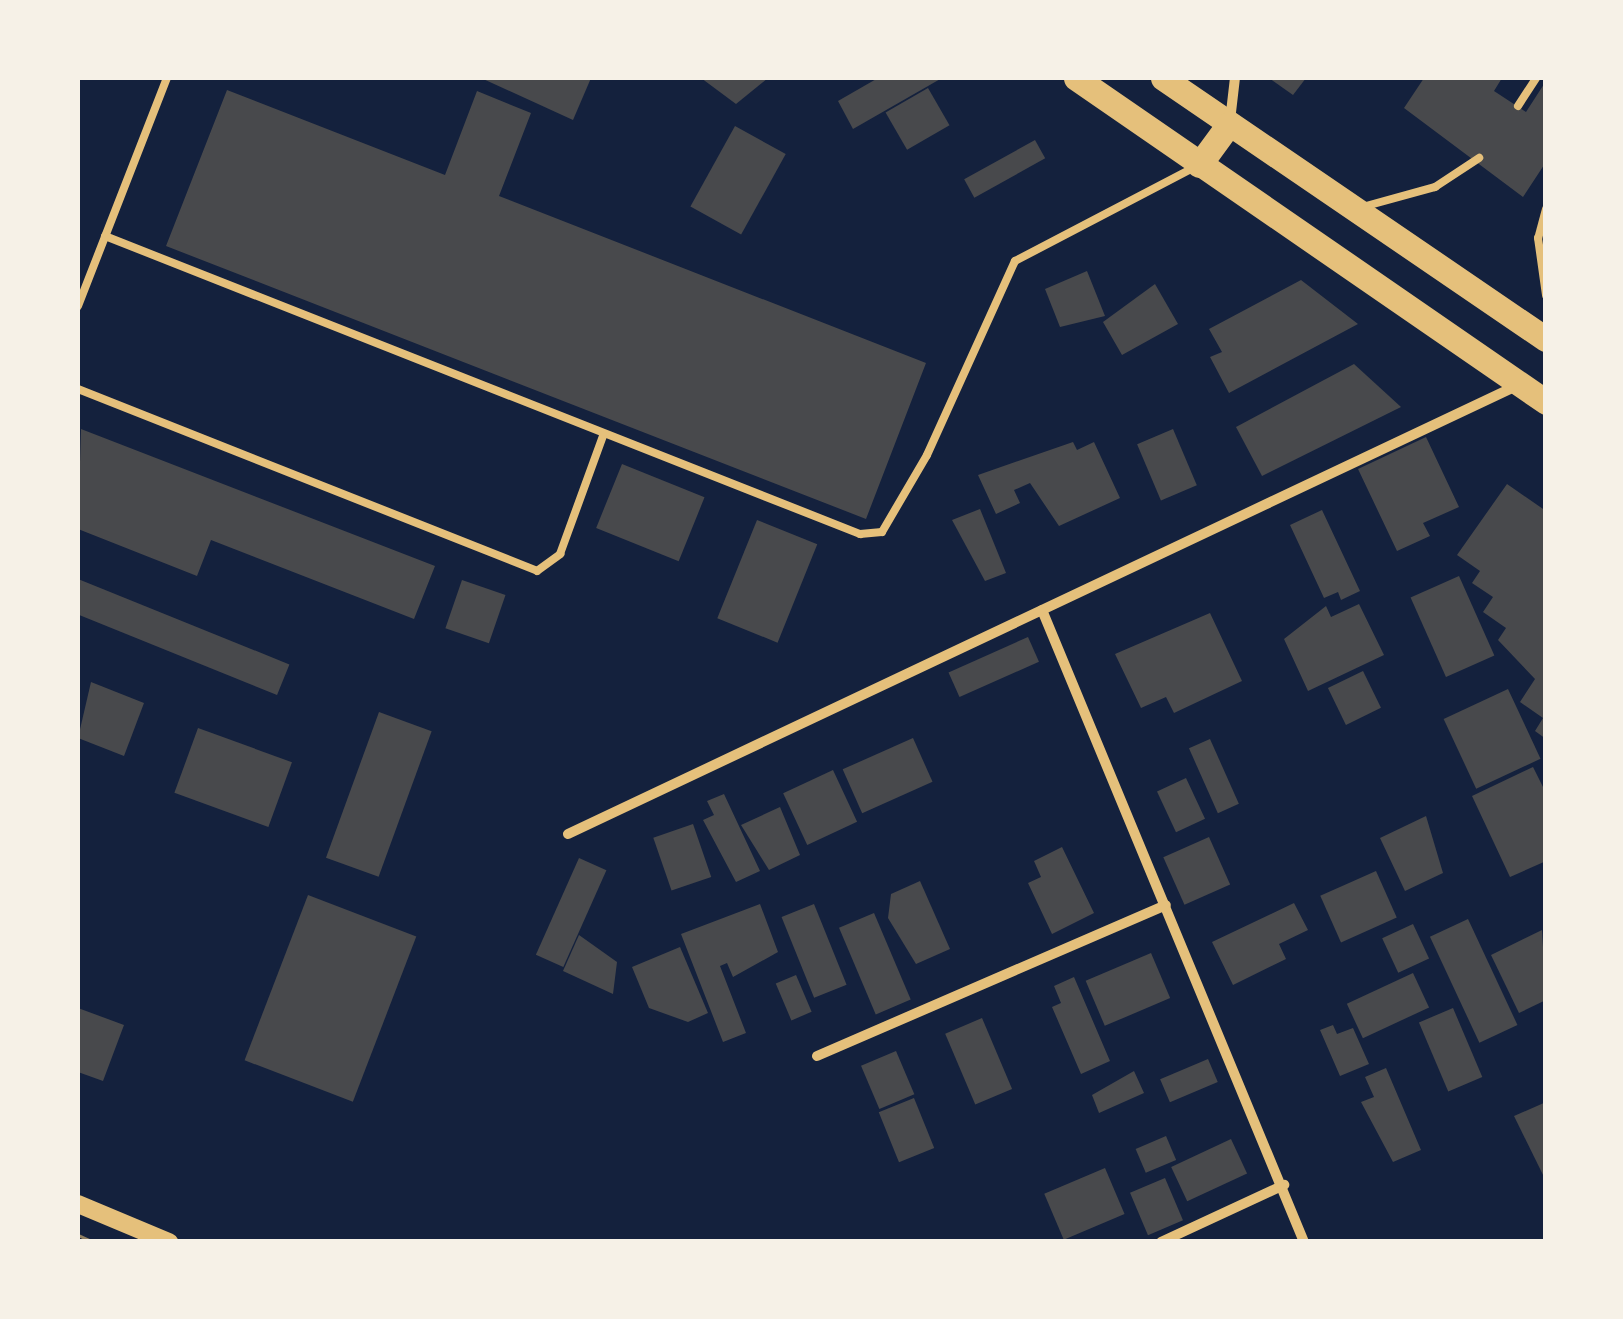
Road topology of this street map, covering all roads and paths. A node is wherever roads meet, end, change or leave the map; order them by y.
1 (167, 78) edge
2 (1076, 78) edge
3 (1163, 78) edge
4 (1234, 78) edge
5 (1536, 78) edge
6 (1518, 106) dead end
7 (1229, 124) junction
8 (1479, 158) dead end
9 (1200, 165) junction
10 (1546, 208) edge
11 (1354, 209) junction
12 (105, 236) junction
13 (1546, 295) edge
14 (78, 306) edge
15 (1546, 339) edge
16 (1519, 384) junction
17 (78, 389) edge
18 (1546, 402) edge
19 (603, 436) junction
20 (1042, 610) junction
21 (568, 834) dead end
22 (1166, 905) junction
23 (817, 1056) dead end
24 (1284, 1186) junction
25 (78, 1204) edge
26 (168, 1242) edge
27 (1161, 1242) edge
28 (1304, 1242) edge

1 - 12 lane
2 - 9 main road
3 - 7 main road
4 - 7 street
5 - 6 lane
7 - 9 main road
7 - 11 main road
8 - 11 lane
9 - 16 main road
9 - 19 lane
10 - 13 lane
11 - 15 main road
12 - 14 lane
12 - 19 lane
16 - 18 main road
16 - 20 street
17 - 19 lane
20 - 21 street
20 - 22 street
22 - 23 street
22 - 24 street
24 - 27 street
24 - 28 street
25 - 26 street

